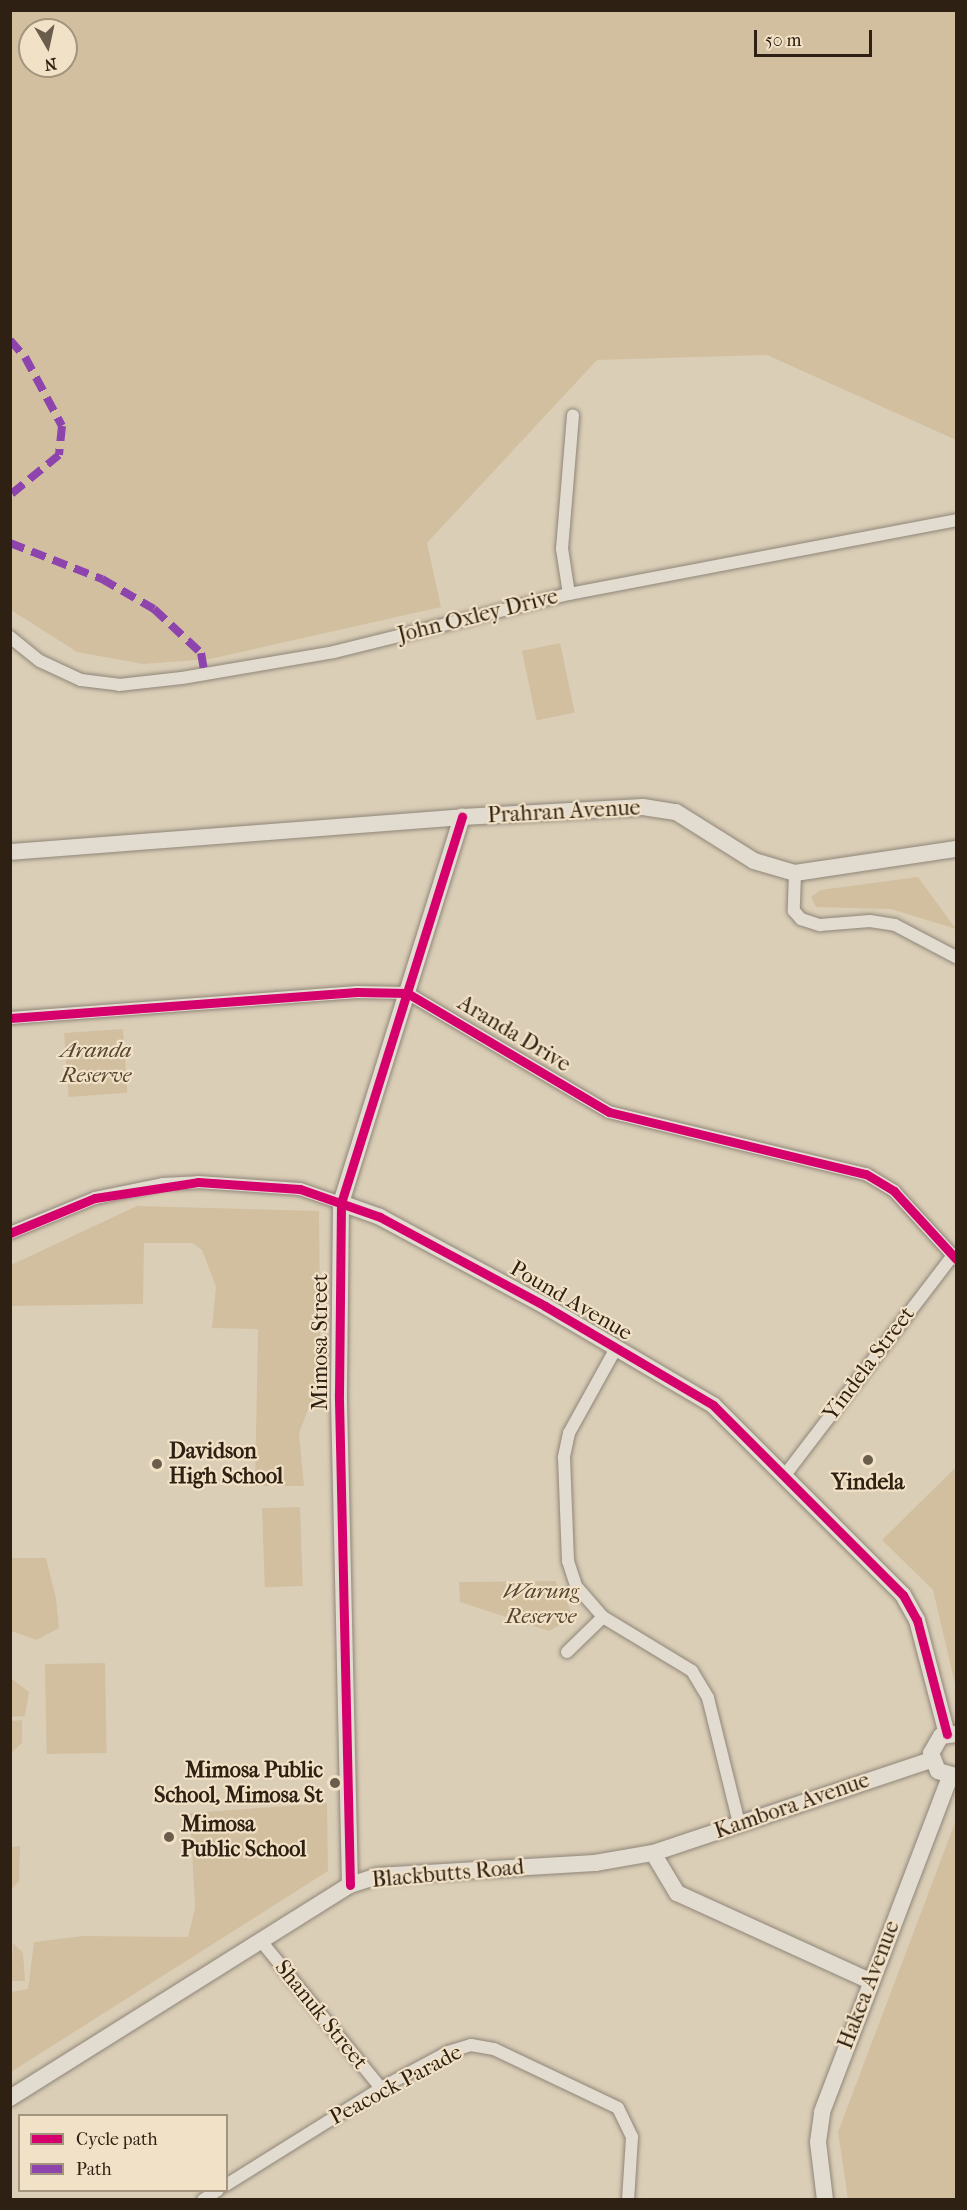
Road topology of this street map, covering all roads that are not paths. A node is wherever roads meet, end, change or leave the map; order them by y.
1 (573, 415) dead end
2 (957, 520) edge
3 (569, 594) junction
4 (10, 637) edge
5 (462, 817) junction
6 (957, 849) edge
7 (10, 852) edge
8 (795, 873) junction
9 (957, 957) edge
10 (407, 993) junction
11 (10, 1018) edge
12 (341, 1203) junction
13 (10, 1233) edge
14 (955, 1256) edge
15 (615, 1350) junction
16 (785, 1475) junction
17 (603, 1617) junction
18 (567, 1652) dead end
19 (952, 1734) edge
20 (931, 1760) junction
21 (953, 1776) edge
22 (739, 1823) junction
23 (652, 1853) junction
24 (350, 1885) junction
25 (261, 1941) junction
26 (870, 1981) junction
27 (381, 2088) junction
28 (10, 2098) edge
29 (228, 2184) edge
30 (628, 2199) edge
31 (825, 2199) edge

1 - 3 street
2 - 3 street, John Oxley Drive
3 - 4 street, John Oxley Drive
5 - 7 street, Prahran Avenue
5 - 8 street, Prahran Avenue
5 - 10 street, Mimosa Street
6 - 8 street, Prahran Avenue
8 - 9 street
10 - 11 street, Aranda Drive
10 - 12 street, Mimosa Street
10 - 14 street, Aranda Drive
12 - 13 street, Pound Avenue
12 - 15 street, Pound Avenue
12 - 24 street, Mimosa Street
14 - 16 street, Yindela Street
15 - 16 street, Pound Avenue
15 - 17 street
16 - 19 street, Pound Avenue
17 - 18 street
17 - 22 street
19 - 20 street
20 - 21 street
20 - 22 street, Kambora Avenue
21 - 26 street, Hakea Avenue
22 - 23 street, Kambora Avenue
23 - 24 street, Blackbutts Road
23 - 26 street
24 - 25 street, Blackbutts Road
25 - 27 street, Shanuk Street
25 - 28 street, Blackbutts Road
26 - 31 street, Hakea Avenue
27 - 29 street, Peacock Parade
27 - 30 street, Peacock Parade

